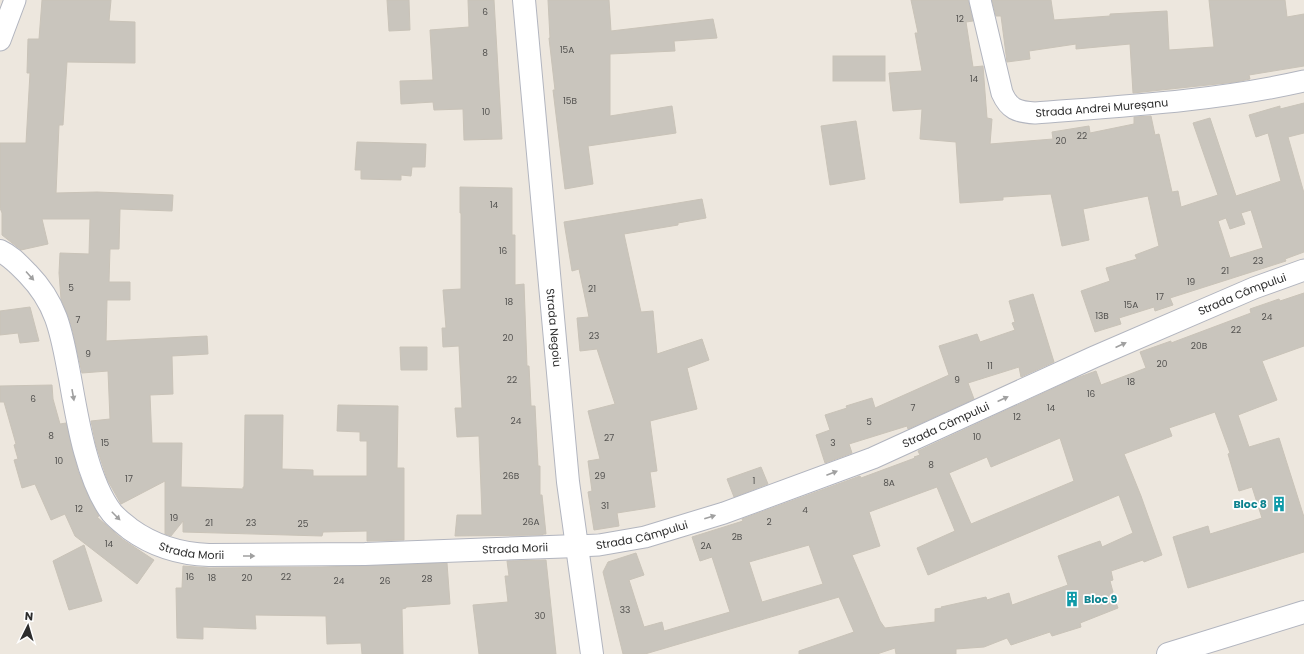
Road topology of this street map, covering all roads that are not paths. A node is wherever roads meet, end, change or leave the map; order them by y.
1 (15, 0) edge
2 (524, 0) edge
3 (980, 0) edge
4 (0, 40) edge
5 (1304, 81) edge
6 (0, 251) edge
7 (1304, 270) edge
8 (576, 546) junction
9 (1304, 612) edge
10 (592, 654) edge
11 (1168, 654) edge

1 - 4 street
2 - 8 street, Strada Negoiu
3 - 5 street, Strada Andrei Mureșanu
6 -> 8 street, Strada Morii
8 -> 7 street, Strada Câmpului
8 - 10 street, Strada Negoiu
9 - 11 street

